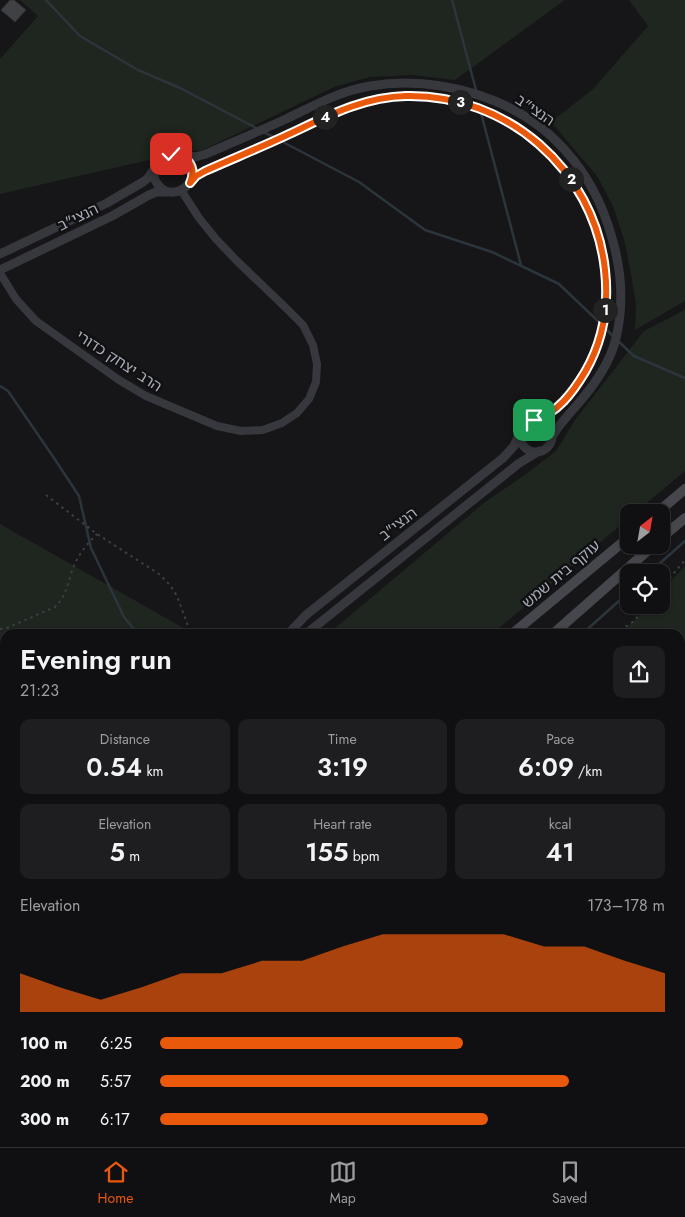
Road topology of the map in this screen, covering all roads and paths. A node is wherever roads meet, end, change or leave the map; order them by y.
1 (180, 155) junction
2 (154, 169) junction
3 (190, 183) junction
4 (181, 190) junction
5 (169, 192) junction
6 (0, 254) edge
7 (0, 272) edge
8 (534, 420) junction
9 (520, 432) junction
10 (551, 439) junction
11 (540, 451) junction
12 (685, 489) edge
13 (46, 495) dead end
14 (667, 504) edge
15 (685, 518) edge
16 (670, 530) edge
17 (96, 534) junction
18 (620, 544) edge
19 (644, 554) edge
20 (685, 560) edge
21 (670, 578) edge
22 (640, 614) edge
23 (0, 629) edge
24 (189, 629) edge
25 (293, 629) edge
26 (312, 629) edge
27 (518, 629) edge
28 (558, 629) edge
29 (622, 629) edge

1 - 2 street
1 - 3 street
1 - 10 street, הנצי"ב
2 - 5 street
2 - 6 street, הנצי"ב
3 - 4 street
3 - 8 street, הנצי"ב
4 - 5 street
4 - 7 street, הרב יצחק כדורי
5 - 7 street, הנצי"ב
8 - 9 street
8 - 10 street
9 - 11 street
9 - 25 street, הנצי"ב
10 - 11 street
11 - 26 street, הנצי"ב
12 - 14 main road
13 - 17 path
15 - 16 main road
17 - 23 path
17 - 24 path
18 - 27 main road, עוקף בית שמש
19 - 28 main road
20 - 21 path
22 - 29 path

